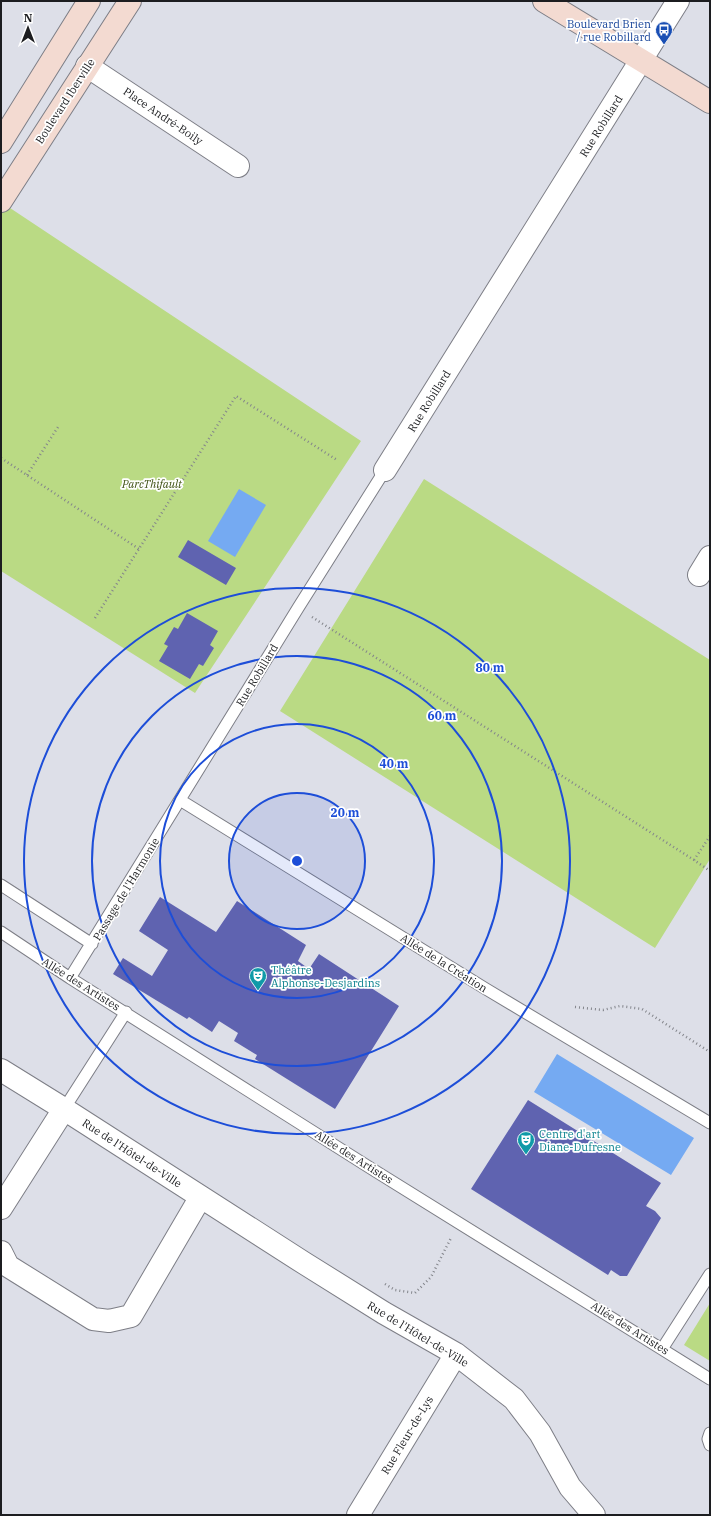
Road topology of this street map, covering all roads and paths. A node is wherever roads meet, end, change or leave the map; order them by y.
1 (88, 1) edge
2 (130, 1) edge
3 (544, 1) edge
4 (561, 1) edge
5 (678, 1) edge
6 (642, 60) junction
7 (88, 66) junction
8 (710, 102) edge
9 (1, 142) edge
10 (238, 166) dead end
11 (1, 201) edge
12 (58, 426) dead end
13 (1, 458) edge
14 (337, 460) dead end
15 (385, 470) joint
16 (27, 475) junction
17 (139, 549) junction
18 (298, 608) junction
19 (95, 618) dead end
20 (180, 800) junction
21 (710, 836) edge
22 (694, 860) junction
23 (710, 872) edge
24 (1, 885) edge
25 (1, 932) edge
26 (92, 944) junction
27 (70, 978) junction
28 (575, 1007) dead end
29 (126, 1012) junction
30 (710, 1052) edge
31 (1, 1070) edge
32 (64, 1109) junction
33 (710, 1123) edge
34 (200, 1198) junction
35 (1, 1208) edge
36 (458, 1222) junction
37 (1, 1252) edge
38 (710, 1274) edge
39 (381, 1283) dead end
40 (662, 1349) junction
41 (456, 1354) junction
42 (710, 1379) edge
43 (710, 1433) edge
44 (710, 1445) edge
45 (358, 1515) edge
46 (594, 1515) edge

1 - 9 street
2 - 7 street, Boulevard Iberville
3 - 6 street
4 - 6 street
5 - 6 street, Rue Robillard
6 - 8 street
6 - 15 street, Rue Robillard
7 - 10 street, Place André-Boily
7 - 11 street, Boulevard Iberville
12 - 16 path
13 - 16 path
14 - 17 path
15 - 18 lane, Rue Robillard
16 - 17 path
17 - 19 path
18 - 20 lane, Rue Robillard
18 - 22 path
20 - 26 lane, Passage de l'Harmonie
20 - 33 lane, Allée de la Création
21 - 22 path
22 - 23 path
24 - 26 lane
25 - 27 lane, Allée des Artistes
26 - 27 lane, Passage de l'Harmonie
27 - 29 lane, Allée des Artistes
28 - 30 path
29 - 32 lane
29 - 36 lane, Allée des Artistes
31 - 32 street, Rue de l'Hôtel-de-Ville
32 - 34 street, Rue de l'Hôtel-de-Ville
32 - 35 street
34 - 37 street
34 - 41 street, Rue de l'Hôtel-de-Ville
36 - 39 path
36 - 40 lane, Allée des Artistes
38 - 40 lane
40 - 42 lane, Allée des Artistes
41 - 45 street, Rue Fleur-de-Lys
41 - 46 street, Rue de l'Hôtel-de-Ville
43 - 44 lane

